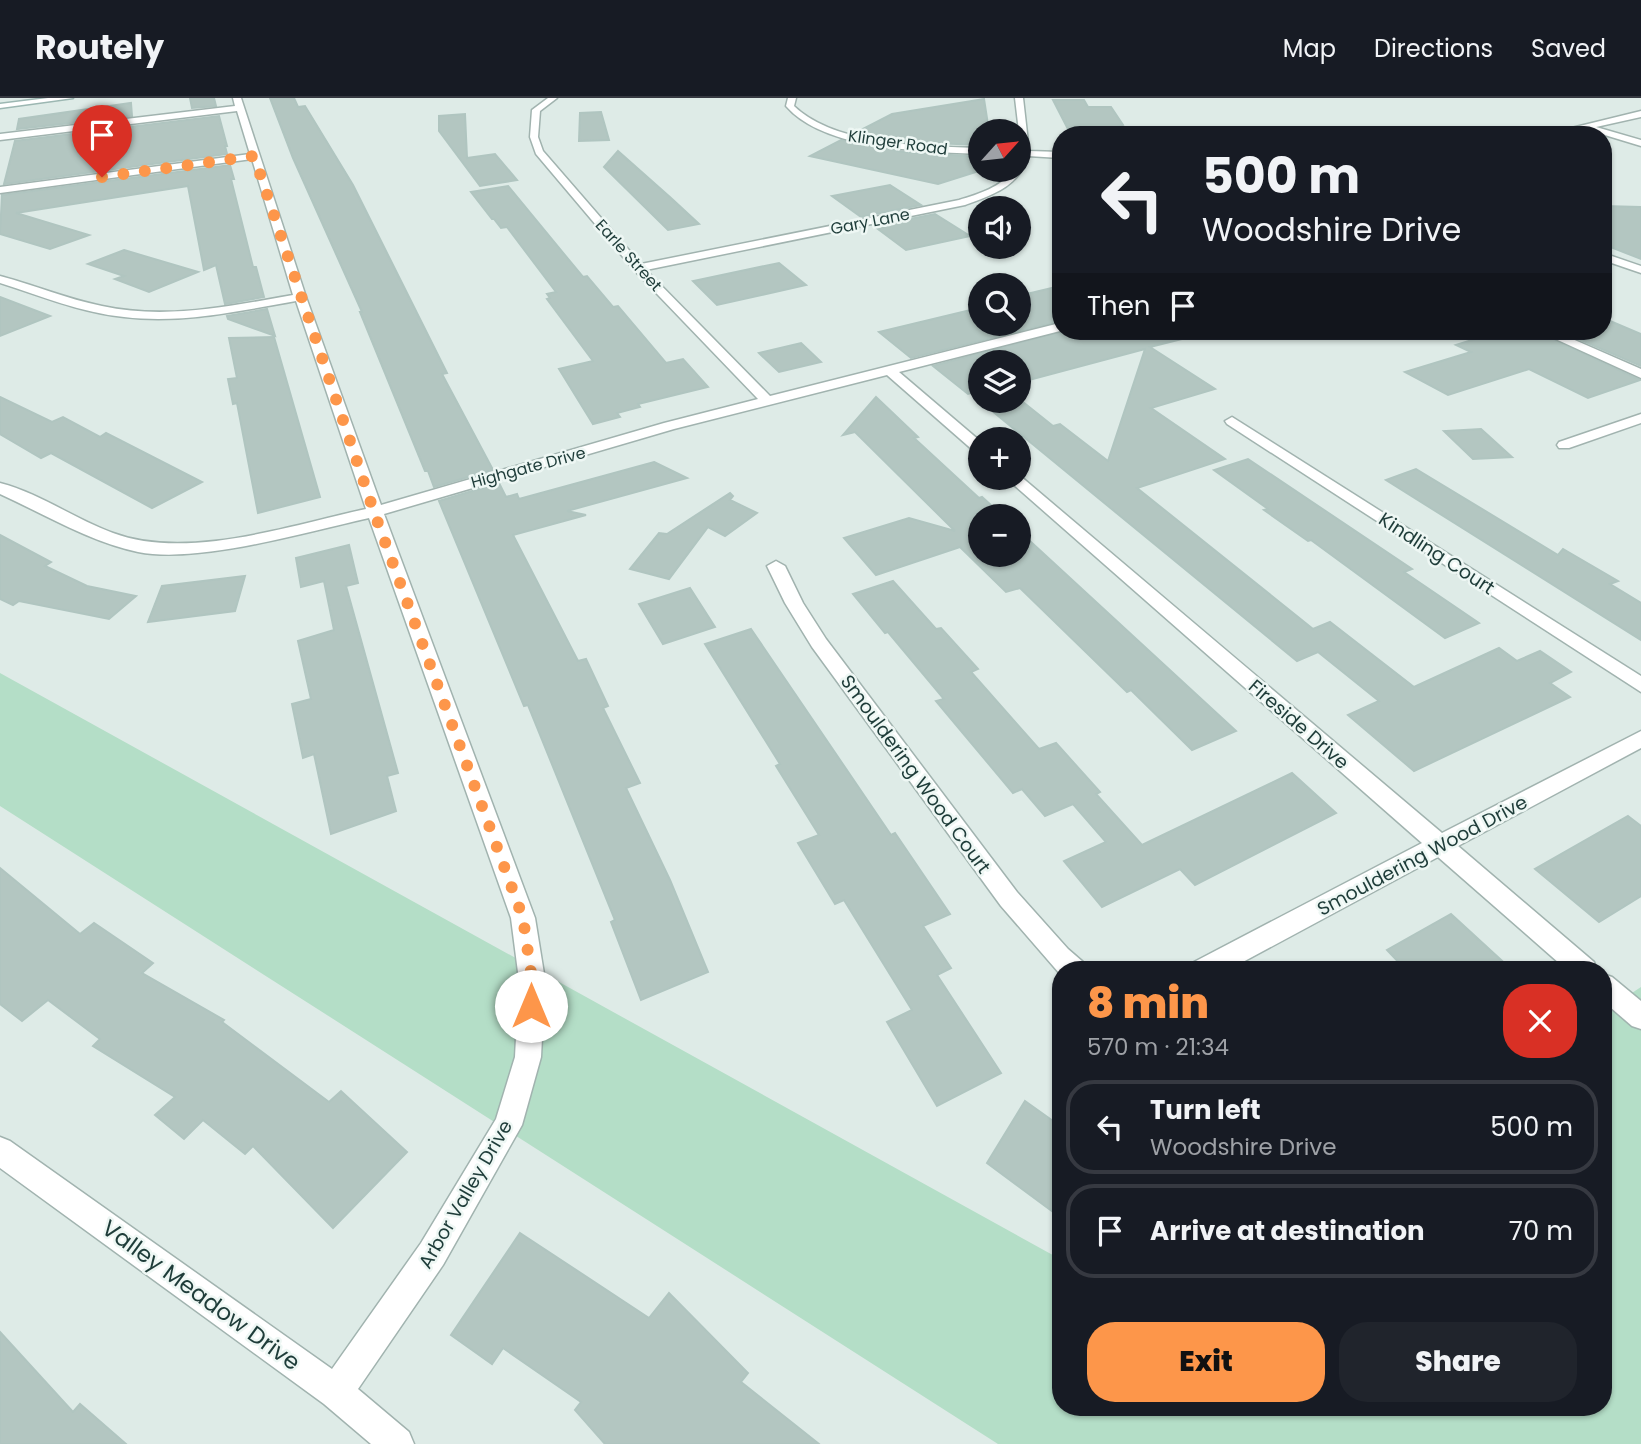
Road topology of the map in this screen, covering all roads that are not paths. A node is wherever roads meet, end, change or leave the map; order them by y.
1 (69, 98) edge
2 (553, 98) edge
3 (792, 98) edge
4 (1019, 98) edge
5 (238, 103) edge
6 (0, 106) edge
7 (1641, 114) edge
8 (1023, 119) edge
9 (1586, 126) edge
10 (1612, 135) edge
11 (0, 137) edge
12 (1641, 144) edge
13 (968, 150) edge
14 (1031, 153) edge
15 (1052, 155) edge
16 (254, 156) junction
17 (1011, 182) edge
18 (0, 190) edge
19 (1612, 259) edge
20 (638, 268) junction
21 (1641, 270) edge
22 (0, 279) edge
23 (300, 297) junction
24 (1052, 329) edge
25 (1564, 340) edge
26 (890, 371) junction
27 (1641, 374) edge
28 (767, 401) junction
29 (1641, 418) edge
30 (1233, 421) dead end
31 (968, 439) edge
32 (1564, 445) dead end
33 (0, 488) edge
34 (1028, 490) edge
35 (374, 512) junction
36 (776, 566) dead end
37 (1641, 685) edge
38 (1641, 740) edge
39 (1441, 846) junction
40 (1064, 961) edge
41 (1220, 961) edge
42 (1575, 961) edge
43 (1612, 993) edge
44 (1641, 1017) edge
45 (0, 1151) edge
46 (336, 1392) junction
47 (397, 1444) edge

1 - 6 street
2 - 20 street, Earle Street
3 - 13 street, Klinger Road
4 - 8 street
5 - 11 street
5 - 16 street, Arbor Valley Drive
7 - 9 street
10 - 12 street
14 - 15 street
16 - 18 street
16 - 23 street, Arbor Valley Drive
17 - 20 street, Gary Lane
19 - 21 street
20 - 28 street, Earle Street
22 - 23 street
23 - 35 street, Arbor Valley Drive
24 - 26 street, Highgate Drive
25 - 27 street
26 - 28 street, Highgate Drive
26 - 31 street
28 - 35 street, Highgate Drive
29 - 32 street
30 - 37 street, Kindling Court
33 - 35 street, Highgate Drive
34 - 39 street, Fireside Drive
35 - 46 street, Arbor Valley Drive
36 - 40 street, Smouldering Wood Court
38 - 39 street, Smouldering Wood Drive
39 - 41 street, Smouldering Wood Drive
39 - 42 street, Fireside Drive
43 - 44 street
45 - 46 street, Valley Meadow Drive
46 - 47 street, Valley Meadow Drive

